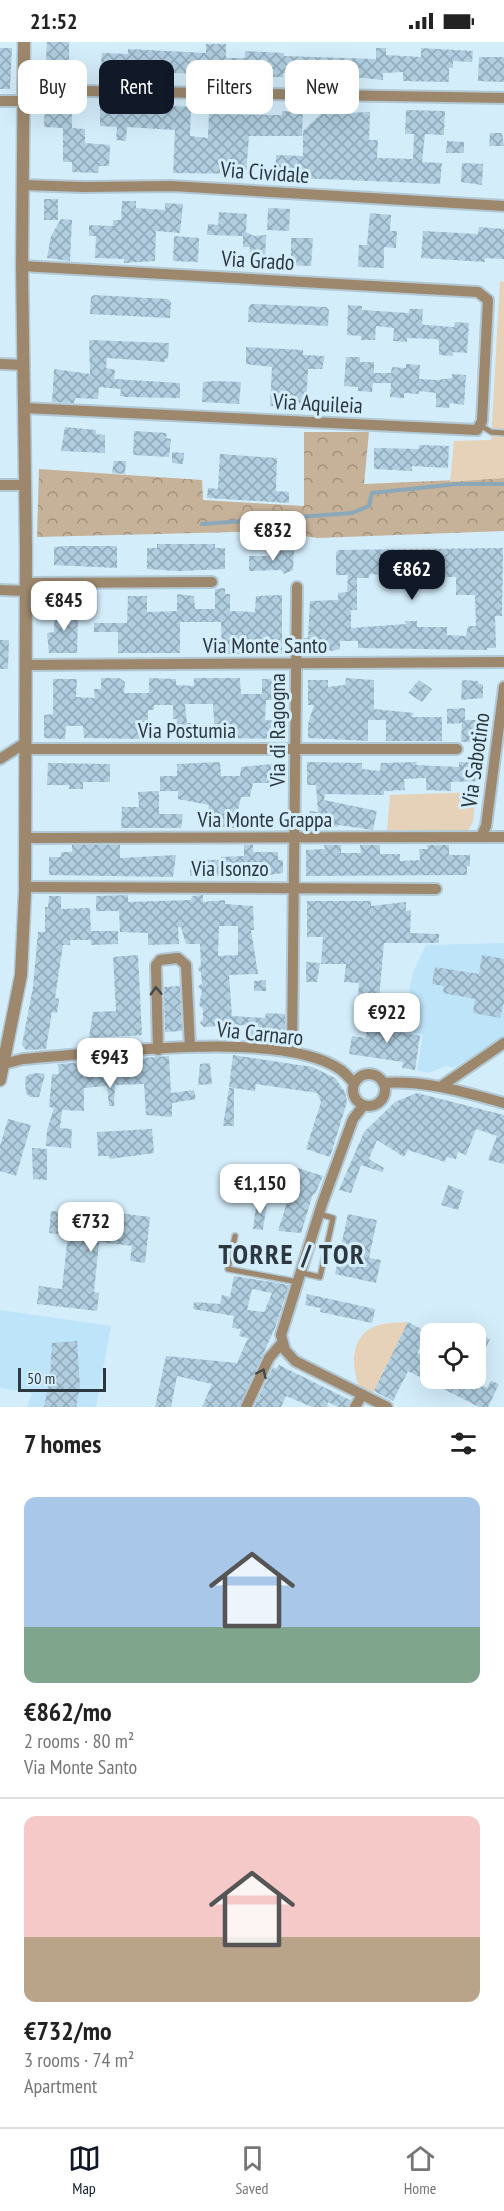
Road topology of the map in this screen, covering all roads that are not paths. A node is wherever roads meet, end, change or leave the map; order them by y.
1 (24, 42) edge
2 (24, 60) edge
3 (87, 95) edge
4 (18, 96) edge
5 (504, 98) edge
6 (0, 101) edge
7 (24, 114) edge
8 (24, 185) junction
9 (504, 206) edge
10 (22, 266) junction
11 (0, 364) edge
12 (24, 364) junction
13 (24, 408) junction
14 (480, 425) junction
15 (504, 433) edge
16 (0, 485) edge
17 (23, 485) junction
18 (212, 582) dead end
19 (26, 587) junction
20 (297, 587) dead end
21 (0, 590) edge
22 (504, 663) edge
23 (26, 665) junction
24 (297, 665) junction
25 (504, 687) edge
26 (25, 746) junction
27 (500, 748) edge
28 (297, 749) junction
29 (457, 749) dead end
30 (0, 759) edge
31 (481, 837) junction
32 (504, 837) edge
33 (25, 838) junction
34 (296, 839) junction
35 (25, 887) junction
36 (293, 888) junction
37 (436, 888) dead end
38 (504, 1043) edge
39 (190, 1047) junction
40 (158, 1050) junction
41 (292, 1052) junction
42 (3, 1065) edge
43 (0, 1080) edge
44 (354, 1083) junction
45 (383, 1083) junction
46 (440, 1087) junction
47 (504, 1103) edge
48 (363, 1106) junction
49 (319, 1214) junction
50 (235, 1236) dead end
51 (300, 1277) junction
52 (282, 1343) junction
53 (362, 1395) junction
54 (246, 1407) edge
55 (355, 1407) edge
56 (387, 1407) edge

1 - 2 street
3 - 5 street
4 - 6 street
7 - 8 street
8 - 9 street, Via Cividale
8 - 10 street
10 - 12 street
10 - 14 street, Via Grado
11 - 12 street
12 - 13 street
13 - 14 street, Via Aquileia
13 - 17 street
14 - 15 lane
16 - 17 street
17 - 19 street
18 - 19 street
19 - 21 street
19 - 23 street
20 - 24 street, Via di Ragogna
22 - 24 street, Via Monte Santo
23 - 24 street, Via Monte Santo
23 - 26 street
24 - 28 street, Via di Ragogna
25 - 27 street, Via Sabotino
26 - 28 street, Via Postumia
26 - 30 street
26 - 33 street
27 - 31 street, Via Sabotino
28 - 29 street, Via Postumia
28 - 34 street, Via di Ragogna
31 - 32 street, Via Monte Grappa
31 - 34 street, Via Monte Grappa
33 - 34 street, Via Monte Grappa
33 - 35 street
34 - 36 street, Via di Ragogna
35 - 36 street, Via Isonzo
35 - 42 street
36 - 37 street, Via Isonzo
36 - 41 street, Via di Ragogna
38 - 46 street
39 - 40 street, Via Carnaro
40 -> 39 street, Via Carnaro
39 - 41 street, Via Carnaro
40 - 42 street, Via Carnaro
41 - 44 street, Via Carnaro
42 - 43 street
44 - 45 street
44 - 48 street
45 - 46 street
45 - 48 street
46 - 47 street
48 - 49 street
49 - 51 street
49 - 51 lane
50 - 51 lane
51 - 52 street
52 - 53 street
54 -> 52 street
53 - 55 street
53 - 56 street

